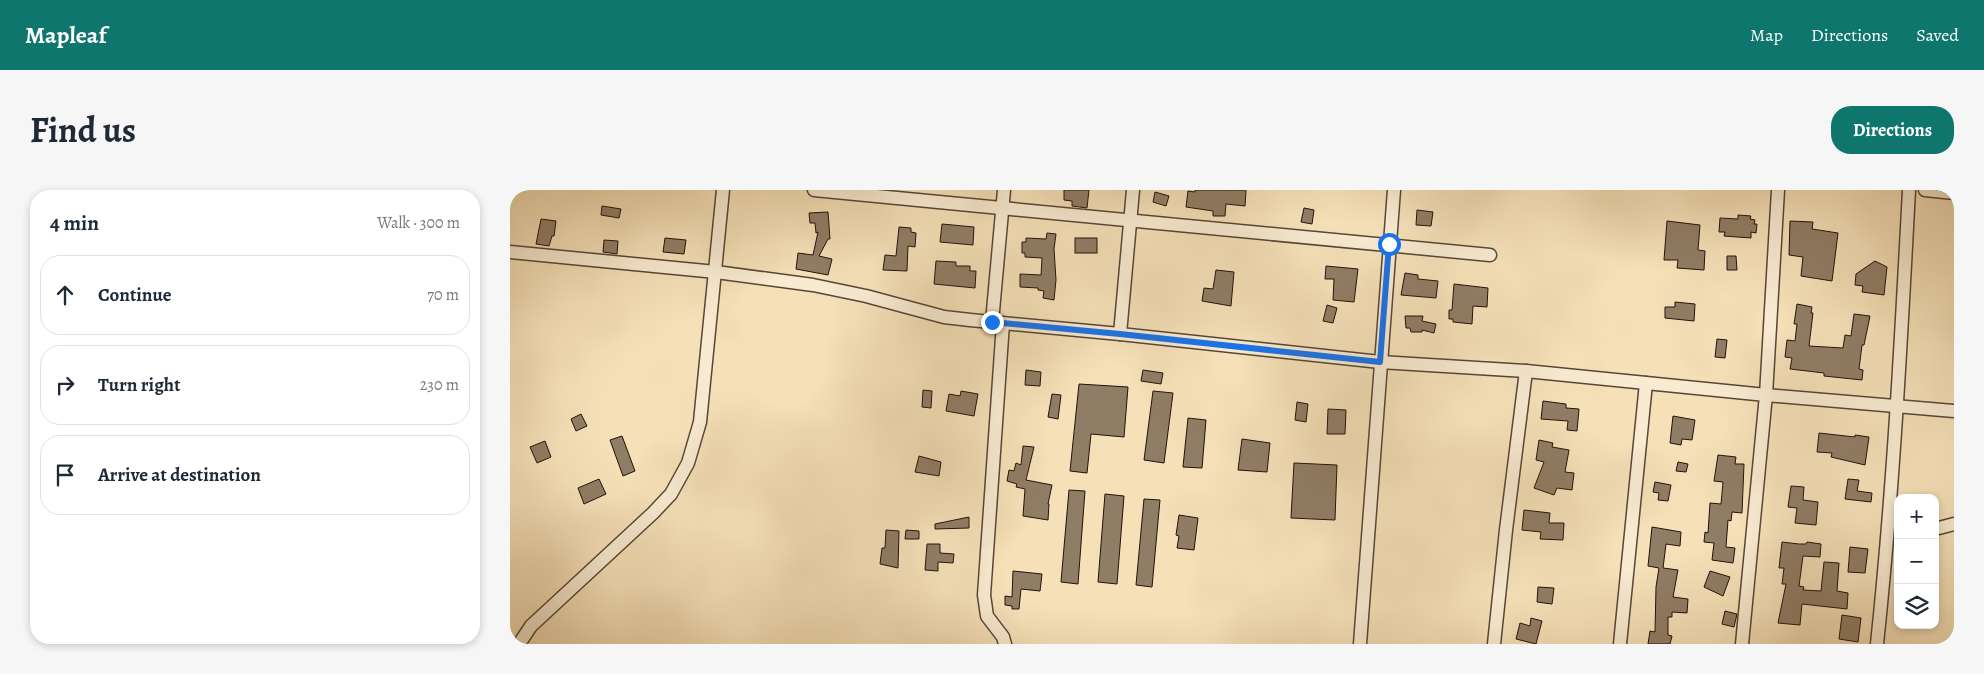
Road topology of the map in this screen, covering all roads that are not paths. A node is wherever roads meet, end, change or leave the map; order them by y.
1 (723, 190) edge
2 (814, 190) edge
3 (1004, 190) edge
4 (1133, 190) edge
5 (1394, 190) edge
6 (1778, 190) edge
7 (1909, 190) edge
8 (1925, 190) edge
9 (1949, 192) edge
10 (1003, 207) junction
11 (1130, 220) junction
12 (1389, 244) junction
13 (510, 252) edge
14 (1490, 255) dead end
15 (716, 272) junction
16 (997, 323) junction
17 (1120, 334) junction
18 (1380, 362) junction
19 (1526, 371) junction
20 (1646, 383) junction
21 (1766, 395) junction
22 (1898, 407) junction
23 (1954, 411) edge
24 (1954, 524) edge
25 (1939, 528) edge
26 (1893, 539) edge
27 (519, 644) edge
28 (1005, 644) edge
29 (1360, 644) edge
30 (1494, 644) edge
31 (1620, 644) edge
32 (1742, 644) edge
33 (1877, 644) edge

1 - 15 street
2 - 10 street
3 - 10 street
4 - 11 street
5 - 12 street
6 - 21 street
7 - 22 street
8 - 9 street
10 - 11 street
10 - 16 street
11 - 12 street
11 - 17 street
12 - 14 street
12 - 18 street
13 - 15 street
15 - 16 street
15 - 27 street
16 - 17 street
16 - 28 street
17 - 18 street
18 - 19 street
18 - 29 street
19 - 20 street
19 - 30 street
20 - 21 street
20 - 31 street
21 - 22 street
21 - 32 street
22 - 23 street
22 - 26 street
24 - 25 street
26 - 33 street

